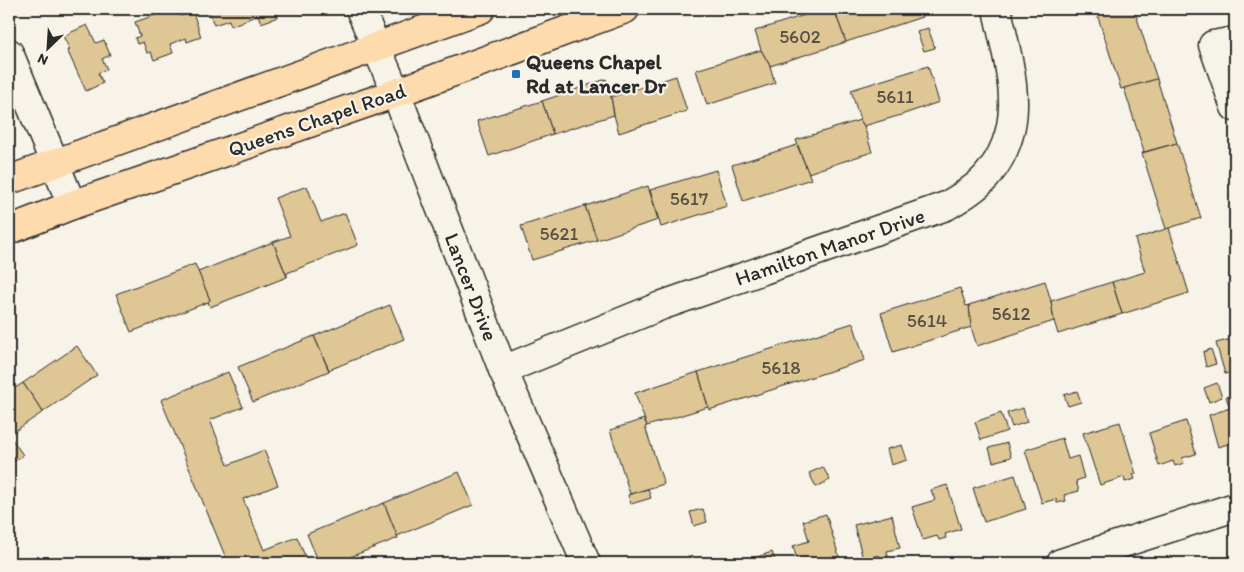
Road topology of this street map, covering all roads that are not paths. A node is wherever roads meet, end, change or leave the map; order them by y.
1 (360, 9) edge
2 (480, 9) edge
3 (625, 9) edge
4 (998, 9) edge
5 (1235, 41) edge
6 (376, 46) junction
7 (9, 52) edge
8 (396, 94) junction
9 (1235, 107) edge
10 (54, 163) junction
11 (9, 180) edge
12 (72, 205) junction
13 (9, 230) edge
14 (503, 370) junction
15 (1235, 506) edge
16 (586, 563) edge
17 (1061, 563) edge

1 - 6 street, Lancer Drive
2 - 6 main road
3 - 8 main road, Queens Chapel Road
4 - 14 street, Hamilton Manor Drive
5 - 9 street
6 - 8 street, Lancer Drive
6 - 10 main road
7 - 10 street
8 - 12 main road, Queens Chapel Road
8 - 14 street, Lancer Drive
10 - 11 main road
10 - 12 street
12 - 13 main road, Queens Chapel Road
14 - 16 street, Lancer Drive
15 - 17 street

